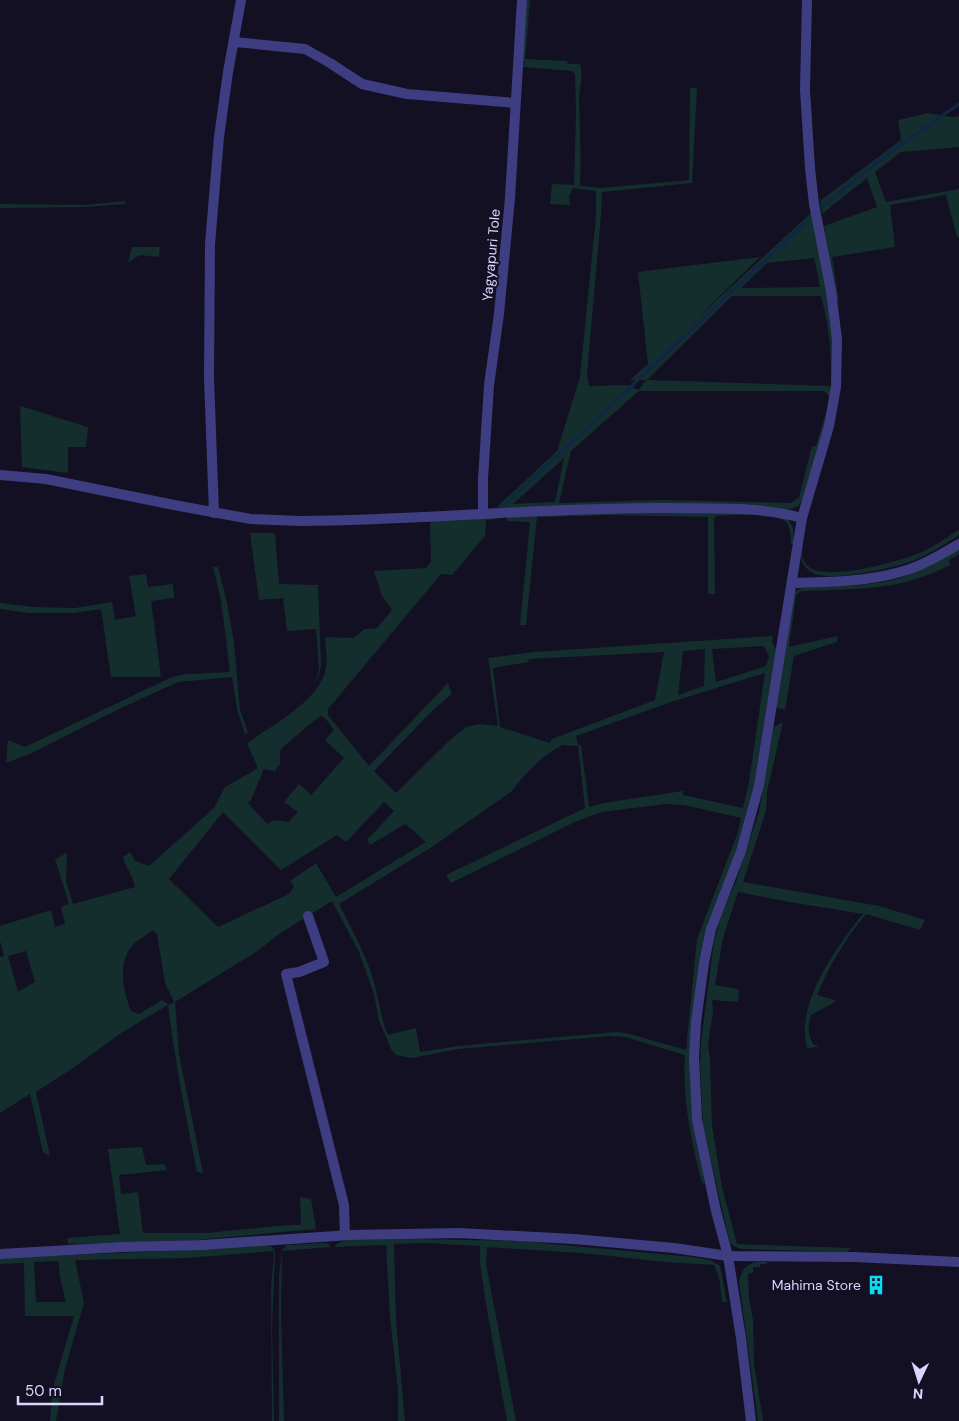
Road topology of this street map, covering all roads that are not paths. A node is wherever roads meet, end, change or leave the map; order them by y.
1 (241, 0) edge
2 (522, 0) edge
3 (807, 0) edge
4 (234, 42) junction
5 (516, 103) junction
6 (0, 475) edge
7 (214, 513) junction
8 (483, 513) junction
9 (802, 518) junction
10 (959, 544) edge
11 (792, 583) junction
12 (308, 916) dead end
13 (345, 1235) junction
14 (0, 1254) edge
15 (728, 1256) junction
16 (959, 1262) edge
17 (751, 1421) edge

1 - 4 street
2 - 5 street, Yagyapuri Tole
3 - 9 street
4 - 5 street
4 - 7 street
5 - 8 street, Yagyapuri Tole
6 - 7 street
7 - 8 street
8 - 9 street
9 - 11 street
10 - 11 street
11 - 15 street
12 - 13 street
13 - 14 street
13 - 15 street
15 - 16 street
15 - 17 street

